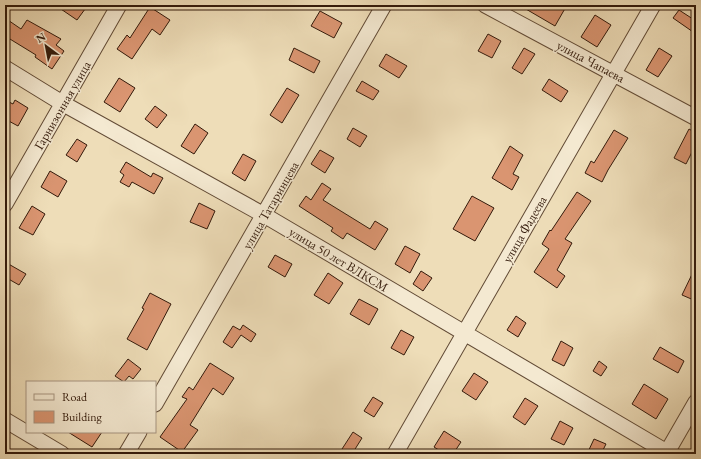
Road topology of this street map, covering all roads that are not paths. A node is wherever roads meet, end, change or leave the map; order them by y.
1 (119, 5) edge
2 (384, 5) edge
3 (485, 5) edge
4 (653, 5) edge
5 (5, 68) edge
6 (614, 73) junction
7 (62, 103) junction
8 (696, 118) edge
9 (5, 204) edge
10 (264, 214) junction
11 (465, 333) junction
12 (156, 402) edge
13 (696, 402) edge
14 (5, 420) edge
15 (26, 433) edge
16 (27, 433) edge
17 (138, 433) edge
18 (62, 454) edge
19 (126, 454) edge
20 (396, 454) edge
21 (667, 454) edge

1 - 7 street, Гарнизонная улица
2 - 10 street, улица Татаринцева
3 - 6 street, улица Чапаева
4 - 6 street, улица Фадеева
5 - 7 street, улица 50 лет ВЛКСМ
6 - 8 street, улица Чапаева
6 - 11 street, улица Фадеева
7 - 9 street, Гарнизонная улица
7 - 10 street, улица 50 лет ВЛКСМ
10 - 11 street, улица 50 лет ВЛКСМ
10 - 12 street, улица Татаринцева
11 - 20 street, улица Фадеева
11 - 21 street, улица 50 лет ВЛКСМ
13 - 21 street
14 - 15 street
16 - 18 street
17 - 19 street

